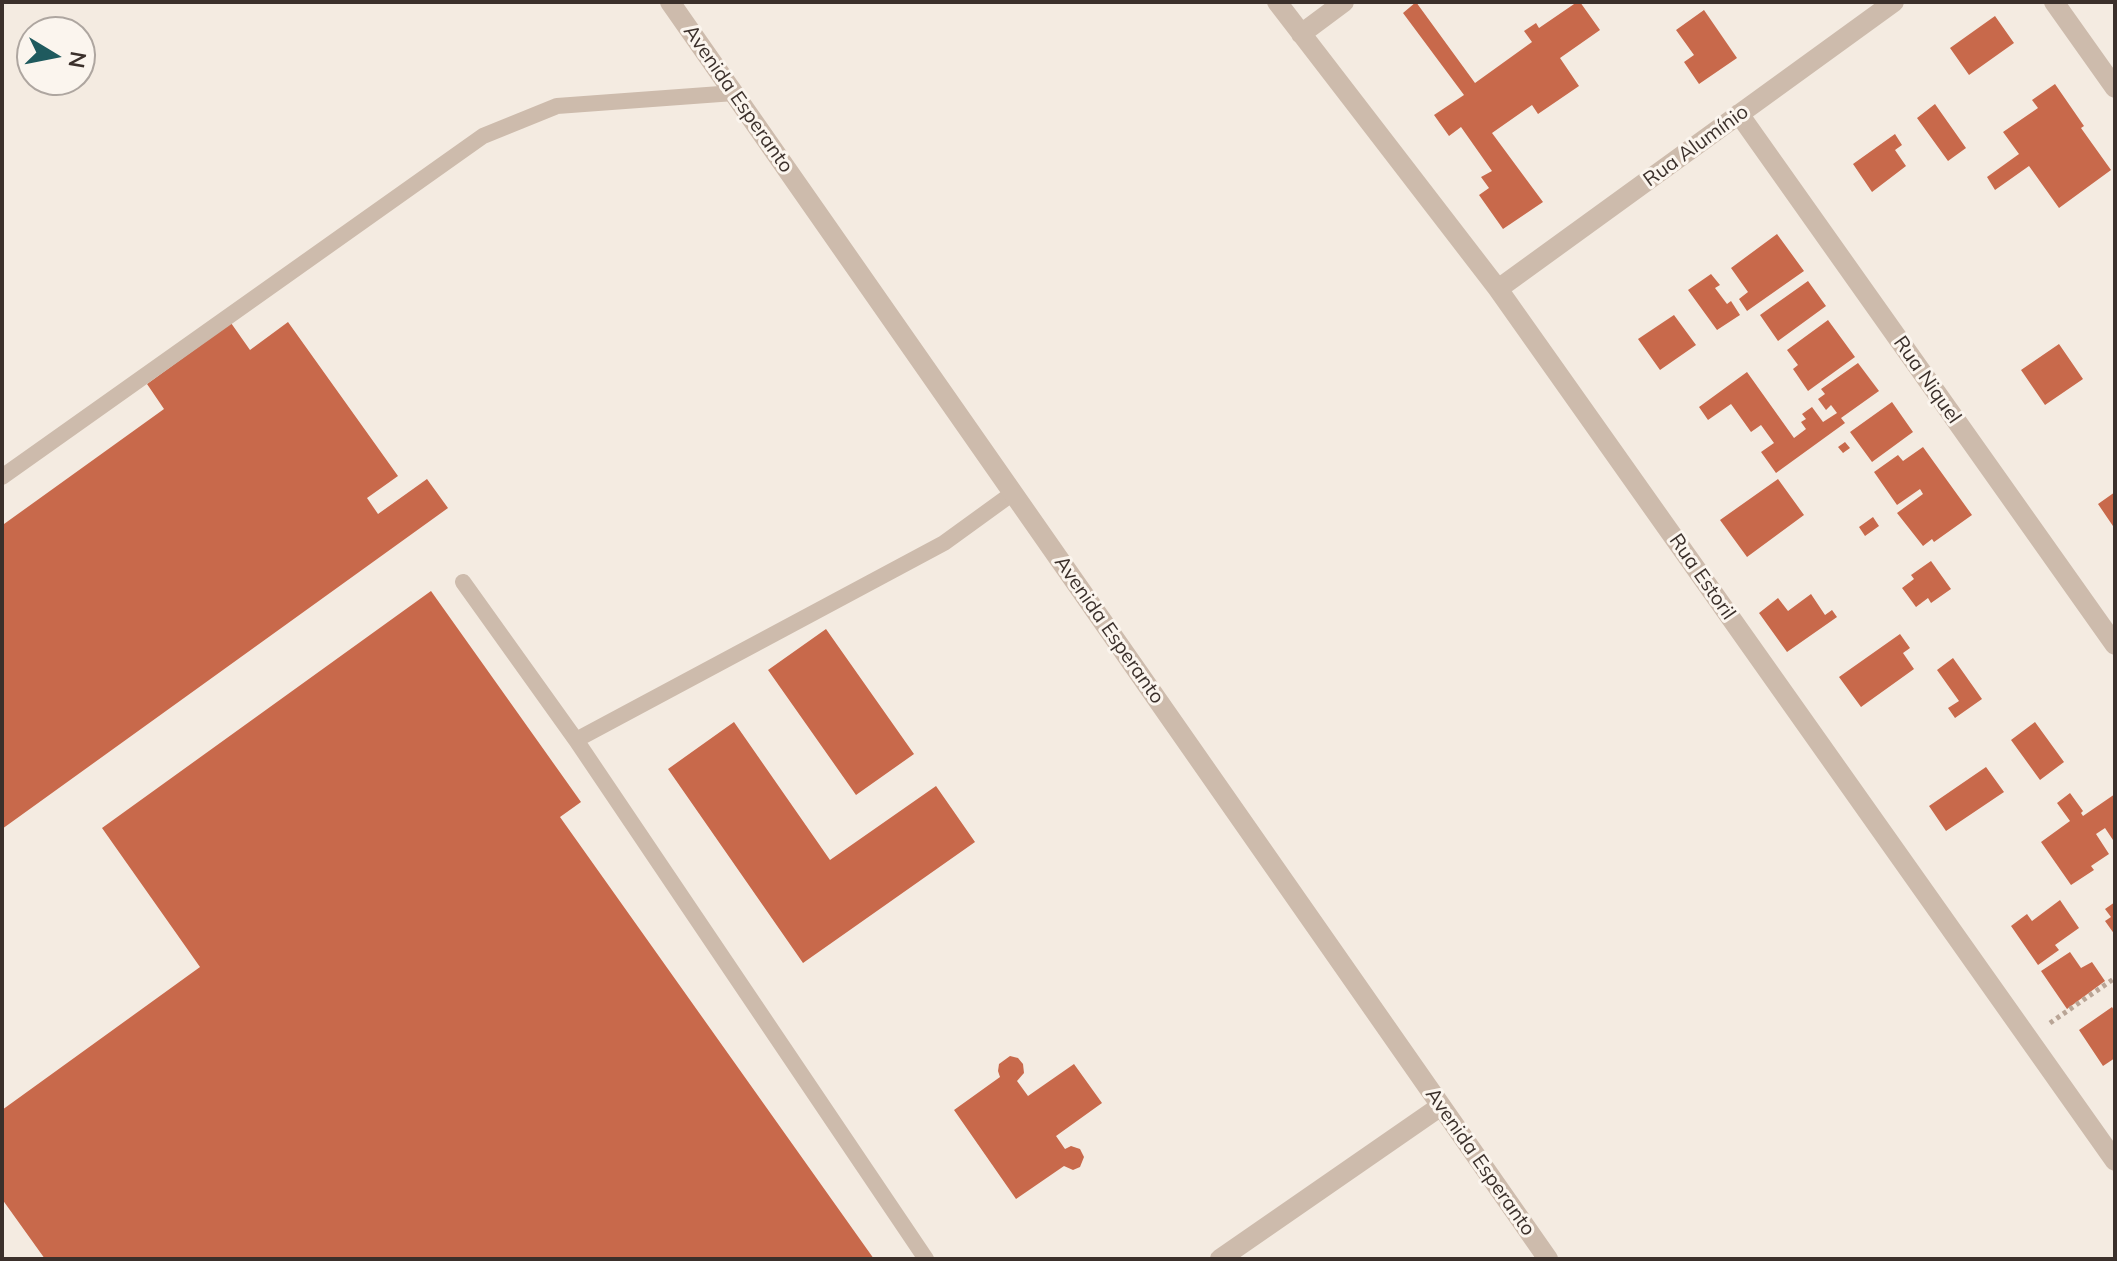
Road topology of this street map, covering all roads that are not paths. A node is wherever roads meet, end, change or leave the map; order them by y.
1 (670, 2) edge
2 (1277, 2) edge
3 (1344, 2) edge
4 (1894, 2) edge
5 (2054, 2) edge
6 (1301, 34) junction
7 (2115, 88) edge
8 (734, 93) junction
9 (1739, 114) junction
10 (1498, 289) junction
11 (2, 477) edge
12 (1013, 493) junction
13 (463, 582) dead end
14 (2115, 645) edge
15 (576, 740) junction
16 (1441, 1106) junction
17 (2115, 1161) edge
18 (926, 1259) edge
19 (1220, 1259) edge
20 (1548, 1259) edge

1 - 8 street, Avenida Esperanto
2 - 6 street, Rua Estoril
3 - 6 street
4 - 9 street, Rua Alumínio
5 - 7 street
6 - 10 street, Rua Estoril
8 - 11 lane
8 - 12 street, Avenida Esperanto
9 - 10 street, Rua Alumínio
9 - 14 street, Rua Niquel
10 - 17 street, Rua Estoril
12 - 15 lane
12 - 16 street, Avenida Esperanto
13 - 15 lane
15 - 18 lane
16 - 19 street
16 - 20 street, Avenida Esperanto

